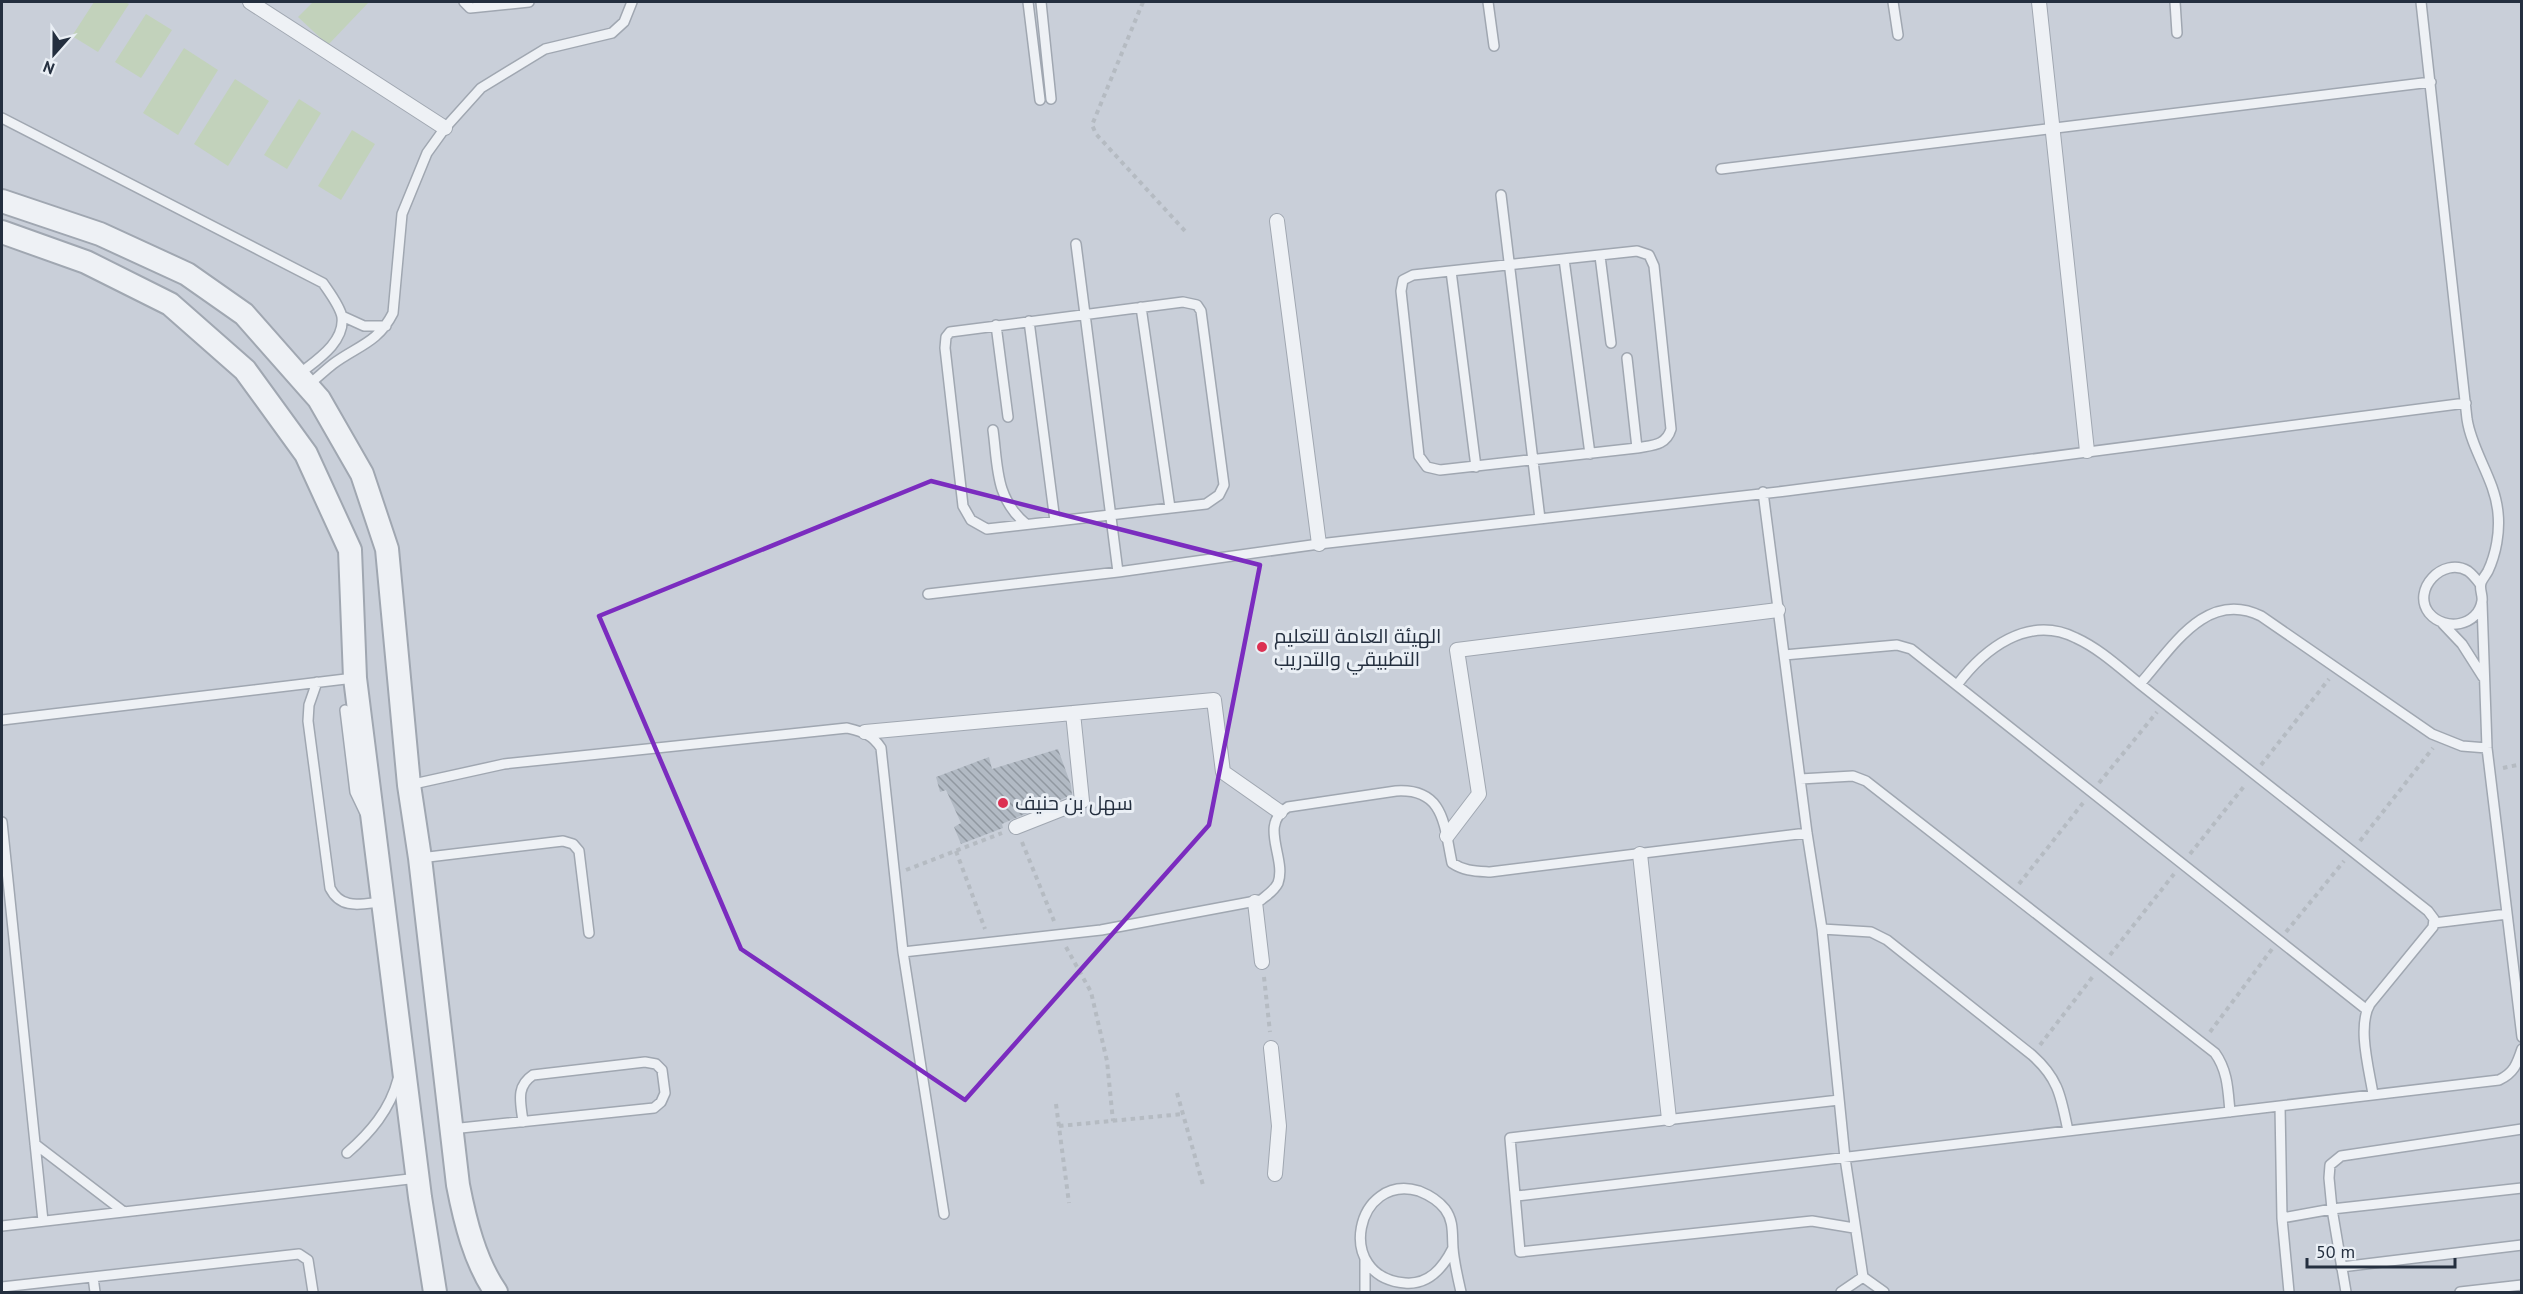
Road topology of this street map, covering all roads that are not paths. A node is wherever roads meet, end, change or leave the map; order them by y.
1 (250, 2) edge
2 (464, 2) edge
3 (524, 2) edge
4 (632, 2) edge
5 (1028, 2) edge
6 (1041, 2) edge
7 (1488, 2) edge
8 (1893, 2) edge
9 (2039, 2) edge
10 (2175, 2) edge
11 (2421, 2) edge
12 (2177, 33) dead end
13 (1898, 35) dead end
14 (1494, 46) dead end
15 (2431, 82) junction
16 (1051, 99) dead end
17 (1040, 100) dead end
18 (2, 118) edge
19 (445, 128) junction
20 (2053, 129) junction
21 (1721, 169) dead end
22 (1501, 195) dead end
23 (2, 201) edge
24 (1277, 221) dead end
25 (2, 232) edge
26 (1076, 244) dead end
27 (1600, 256) junction
28 (1564, 259) junction
29 (1510, 265) junction
30 (1451, 271) junction
31 (1142, 307) junction
32 (1085, 314) junction
33 (342, 316) junction
34 (1029, 321) junction
35 (996, 325) junction
36 (387, 326) junction
37 (1611, 343) dead end
38 (1627, 358) dead end
39 (303, 381) junction
40 (2466, 403) junction
41 (1008, 417) dead end
42 (993, 430) dead end
43 (1637, 448) junction
44 (2087, 451) junction
45 (1590, 453) junction
46 (1533, 460) junction
47 (1476, 467) junction
48 (1763, 492) junction
49 (1170, 508) junction
50 (1111, 515) junction
51 (1540, 519) junction
52 (1055, 521) junction
53 (1026, 524) junction
54 (1319, 544) junction
55 (1118, 572) junction
56 (2480, 584) junction
57 (928, 594) dead end
58 (2482, 601) junction
59 (1778, 610) junction
60 (2443, 624) junction
61 (1784, 655) junction
62 (355, 678) junction
63 (2484, 678) junction
64 (317, 682) junction
65 (2140, 684) junction
66 (1957, 685) junction
67 (345, 710) dead end
68 (1073, 713) junction
69 (2, 720) edge
70 (865, 732) junction
71 (2487, 748) junction
72 (1800, 779) junction
73 (409, 785) junction
74 (1280, 812) junction
75 (374, 821) junction
76 (2, 822) edge
77 (1016, 827) road end
78 (1807, 833) junction
79 (1447, 836) junction
80 (1640, 854) junction
81 (420, 858) junction
82 (383, 902) junction
83 (1255, 902) junction
84 (2507, 914) junction
85 (2434, 923) junction
86 (1822, 930) junction
87 (589, 933) dead end
88 (903, 952) junction
89 (2516, 952) edge
90 (1262, 962) road end
91 (2367, 1010) junction
92 (2522, 1037) edge
93 (1271, 1048) road end
94 (2522, 1049) edge
95 (403, 1060) junction
96 (2373, 1094) junction
97 (1839, 1100) junction
98 (2280, 1106) junction
99 (2230, 1112) junction
100 (1669, 1119) junction
101 (523, 1122) junction
102 (451, 1129) junction
103 (2522, 1129) edge
104 (2067, 1131) junction
105 (35, 1144) junction
106 (347, 1153) dead end
107 (1845, 1158) junction
108 (1275, 1174) dead end
109 (418, 1178) junction
110 (2522, 1188) edge
111 (1517, 1196) junction
112 (2332, 1209) junction
113 (124, 1212) junction
114 (944, 1214) dead end
115 (2282, 1218) junction
116 (43, 1221) junction
117 (2, 1226) edge
118 (1854, 1228) junction
119 (2522, 1245) edge
120 (1453, 1248) junction
121 (1365, 1259) junction
122 (2341, 1267) junction
123 (93, 1277) junction
124 (1863, 1277) junction
125 (2522, 1285) edge
126 (2, 1287) edge
127 (95, 1293) edge
128 (313, 1293) edge
129 (435, 1293) edge
130 (496, 1293) edge
131 (1365, 1293) edge
132 (1461, 1293) edge
133 (1841, 1293) edge
134 (1884, 1293) edge
135 (2289, 1293) edge
136 (2346, 1293) edge
137 (2460, 1293) edge

1 - 19 street
2 - 3 lane
4 - 19 lane
5 - 17 lane
6 - 16 lane
7 - 14 lane
8 - 13 lane
9 - 20 street
10 - 12 lane
11 - 15 lane
15 - 20 lane
15 - 40 lane
18 - 33 lane
19 - 36 lane
20 - 21 lane
20 - 44 street
22 - 29 lane
23 - 39 street
24 - 54 street
25 - 62 street
26 - 32 lane
27 - 28 lane
27 - 37 lane
27 - 43 lane
28 - 29 lane
28 - 45 lane
29 - 30 lane
29 - 46 lane
30 - 47 lane
30 - 47 lane
31 - 32 lane
31 - 49 lane
31 - 49 lane
32 - 34 lane
32 - 50 lane
33 - 36 lane
33 - 39 lane
34 - 35 lane
34 - 52 lane
35 - 41 lane
35 - 53 lane
36 - 39 lane
38 - 43 lane
39 - 73 street
40 - 44 lane
40 - 56 lane
42 - 53 lane
43 - 45 lane
44 - 48 lane
45 - 46 lane
46 - 47 lane
46 - 51 lane
48 - 51 lane
48 - 59 lane
49 - 50 lane
50 - 52 lane
50 - 55 lane
51 - 54 lane
52 - 53 lane
54 - 55 lane
55 - 57 lane
56 - 58 lane
56 - 60 lane
58 - 60 lane
58 - 63 lane
59 - 61 lane
59 - 79 street
60 - 63 lane
61 - 66 lane
61 - 72 lane
62 - 64 lane
62 - 75 street
63 - 71 lane
64 - 69 lane
64 - 82 lane
65 - 66 lane
65 - 71 lane
65 - 85 lane
66 - 91 lane
67 - 75 lane
68 - 70 street
68 - 74 street
68 - 77 street
70 - 73 lane
70 - 88 lane
71 - 84 lane
72 - 78 lane
72 - 99 lane
73 - 81 street
74 - 79 lane
74 - 83 lane
75 - 82 street
76 - 105 lane
78 - 80 lane
78 - 86 lane
79 - 80 lane
80 - 100 street
81 - 87 lane
81 - 102 street
82 - 95 street
83 - 88 lane
83 - 90 street
84 - 85 lane
84 - 89 lane
85 - 91 lane
86 - 97 lane
86 - 104 lane
88 - 114 lane
89 - 92 lane
91 - 96 lane
93 - 108 street
94 - 96 lane
95 - 106 lane
95 - 109 street
96 - 98 lane
97 - 100 lane
97 - 107 lane
98 - 99 lane
98 - 115 lane
99 - 104 lane
100 - 111 lane
101 - 101 lane
101 - 102 lane
102 - 130 street
103 - 112 lane
104 - 107 lane
105 - 113 lane
105 - 116 lane
107 - 111 lane
107 - 118 lane
109 - 113 lane
109 - 129 street
110 - 112 lane
111 - 118 lane
112 - 115 lane
112 - 122 lane
113 - 116 lane
115 - 135 lane
116 - 117 lane
118 - 124 lane
119 - 122 lane
120 - 121 lane
120 - 121 lane
120 - 132 lane
121 - 131 lane
122 - 136 lane
123 - 126 lane
123 - 127 lane
123 - 128 lane
124 - 133 lane
124 - 134 lane
125 - 137 lane

